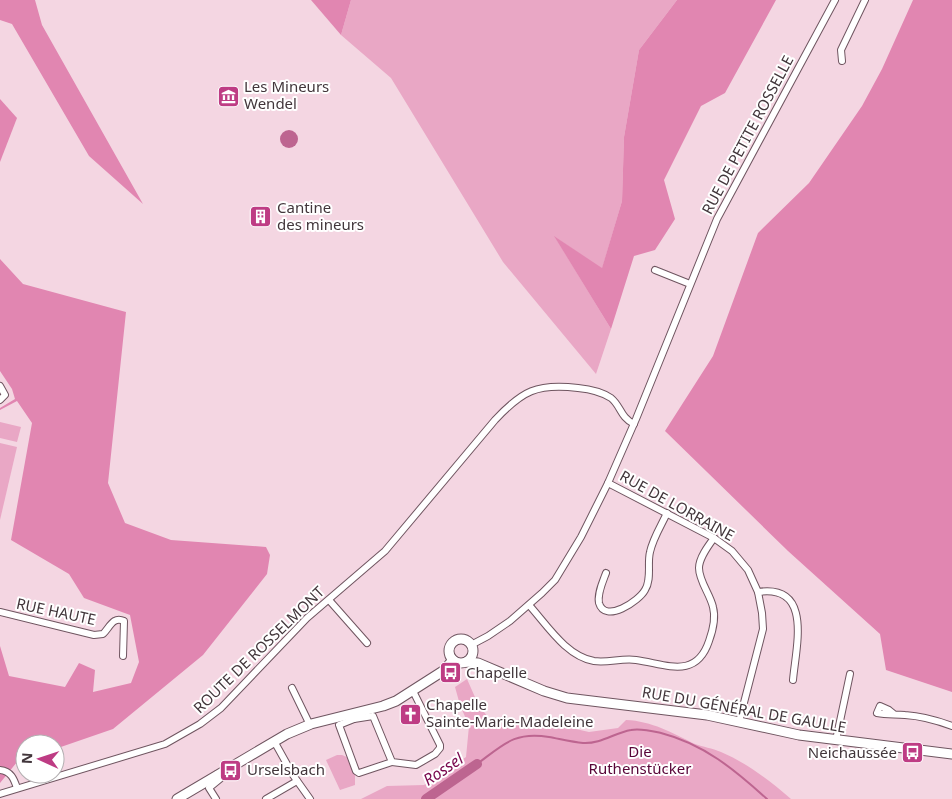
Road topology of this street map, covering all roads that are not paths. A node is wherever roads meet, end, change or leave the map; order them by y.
1 (835, 0) edge
2 (865, 0) edge
3 (842, 61) dead end
4 (655, 270) dead end
5 (690, 284) junction
6 (0, 386) edge
7 (0, 400) edge
8 (634, 424) junction
9 (608, 483) junction
10 (667, 513) junction
11 (714, 538) junction
12 (606, 573) dead end
13 (758, 592) junction
14 (329, 600) junction
15 (529, 606) junction
16 (0, 612) edge
17 (367, 643) dead end
18 (472, 650) junction
19 (123, 656) dead end
20 (453, 660) junction
21 (466, 662) junction
22 (478, 663) junction
23 (850, 674) dead end
24 (793, 680) dead end
25 (292, 688) dead end
26 (413, 691) junction
27 (894, 714) dead end
28 (353, 716) junction
29 (739, 722) junction
30 (310, 725) junction
31 (952, 726) edge
32 (836, 740) junction
33 (274, 741) junction
34 (952, 754) edge
35 (392, 762) junction
36 (0, 770) edge
37 (218, 774) junction
38 (297, 781) junction
39 (17, 788) junction
40 (0, 794) edge
41 (177, 799) edge
42 (216, 799) edge
43 (266, 799) edge
44 (310, 799) edge

1 - 5 street, RUE DE PETITE ROSSELLE
2 - 3 street
4 - 5 street
5 - 8 street, RUE DE PETITE ROSSELLE
6 - 7 street
8 - 9 street, RUE DE PETITE ROSSELLE
8 - 14 street, ROUTE DE ROSSELMONT
9 - 10 street, RUE DE LORRAINE
9 - 15 street, RUE DE PETITE ROSSELLE
10 - 11 street, RUE DE LORRAINE
10 - 12 street
11 - 13 street, RUE DE LORRAINE
11 - 15 street
13 - 24 street
13 - 29 street, RUE DE LORRAINE
14 - 17 street
14 - 39 street, ROUTE DE ROSSELMONT
15 - 18 street, RUE DE PETITE ROSSELLE
16 - 19 street, RUE HAUTE
18 - 20 main road
18 - 21 main road
18 - 22 main road
20 - 21 main road
20 - 26 main road
21 - 22 main road, RUE DU GÉNÉRAL DE GAULLE
22 - 29 main road, RUE DU GÉNÉRAL DE GAULLE
23 - 32 street
25 - 30 street
26 - 28 main road
26 - 35 street
27 - 31 street
28 - 30 main road
28 - 35 street
28 - 35 street
29 - 32 main road, RUE DU GÉNÉRAL DE GAULLE
30 - 33 main road
32 - 34 main road, RUE DU GÉNÉRAL DE GAULLE
33 - 37 main road
33 - 38 street
36 - 39 street
37 - 41 main road
37 - 42 street
38 - 43 street
38 - 44 street
39 - 40 street, ROUTE DE ROSSELMONT

